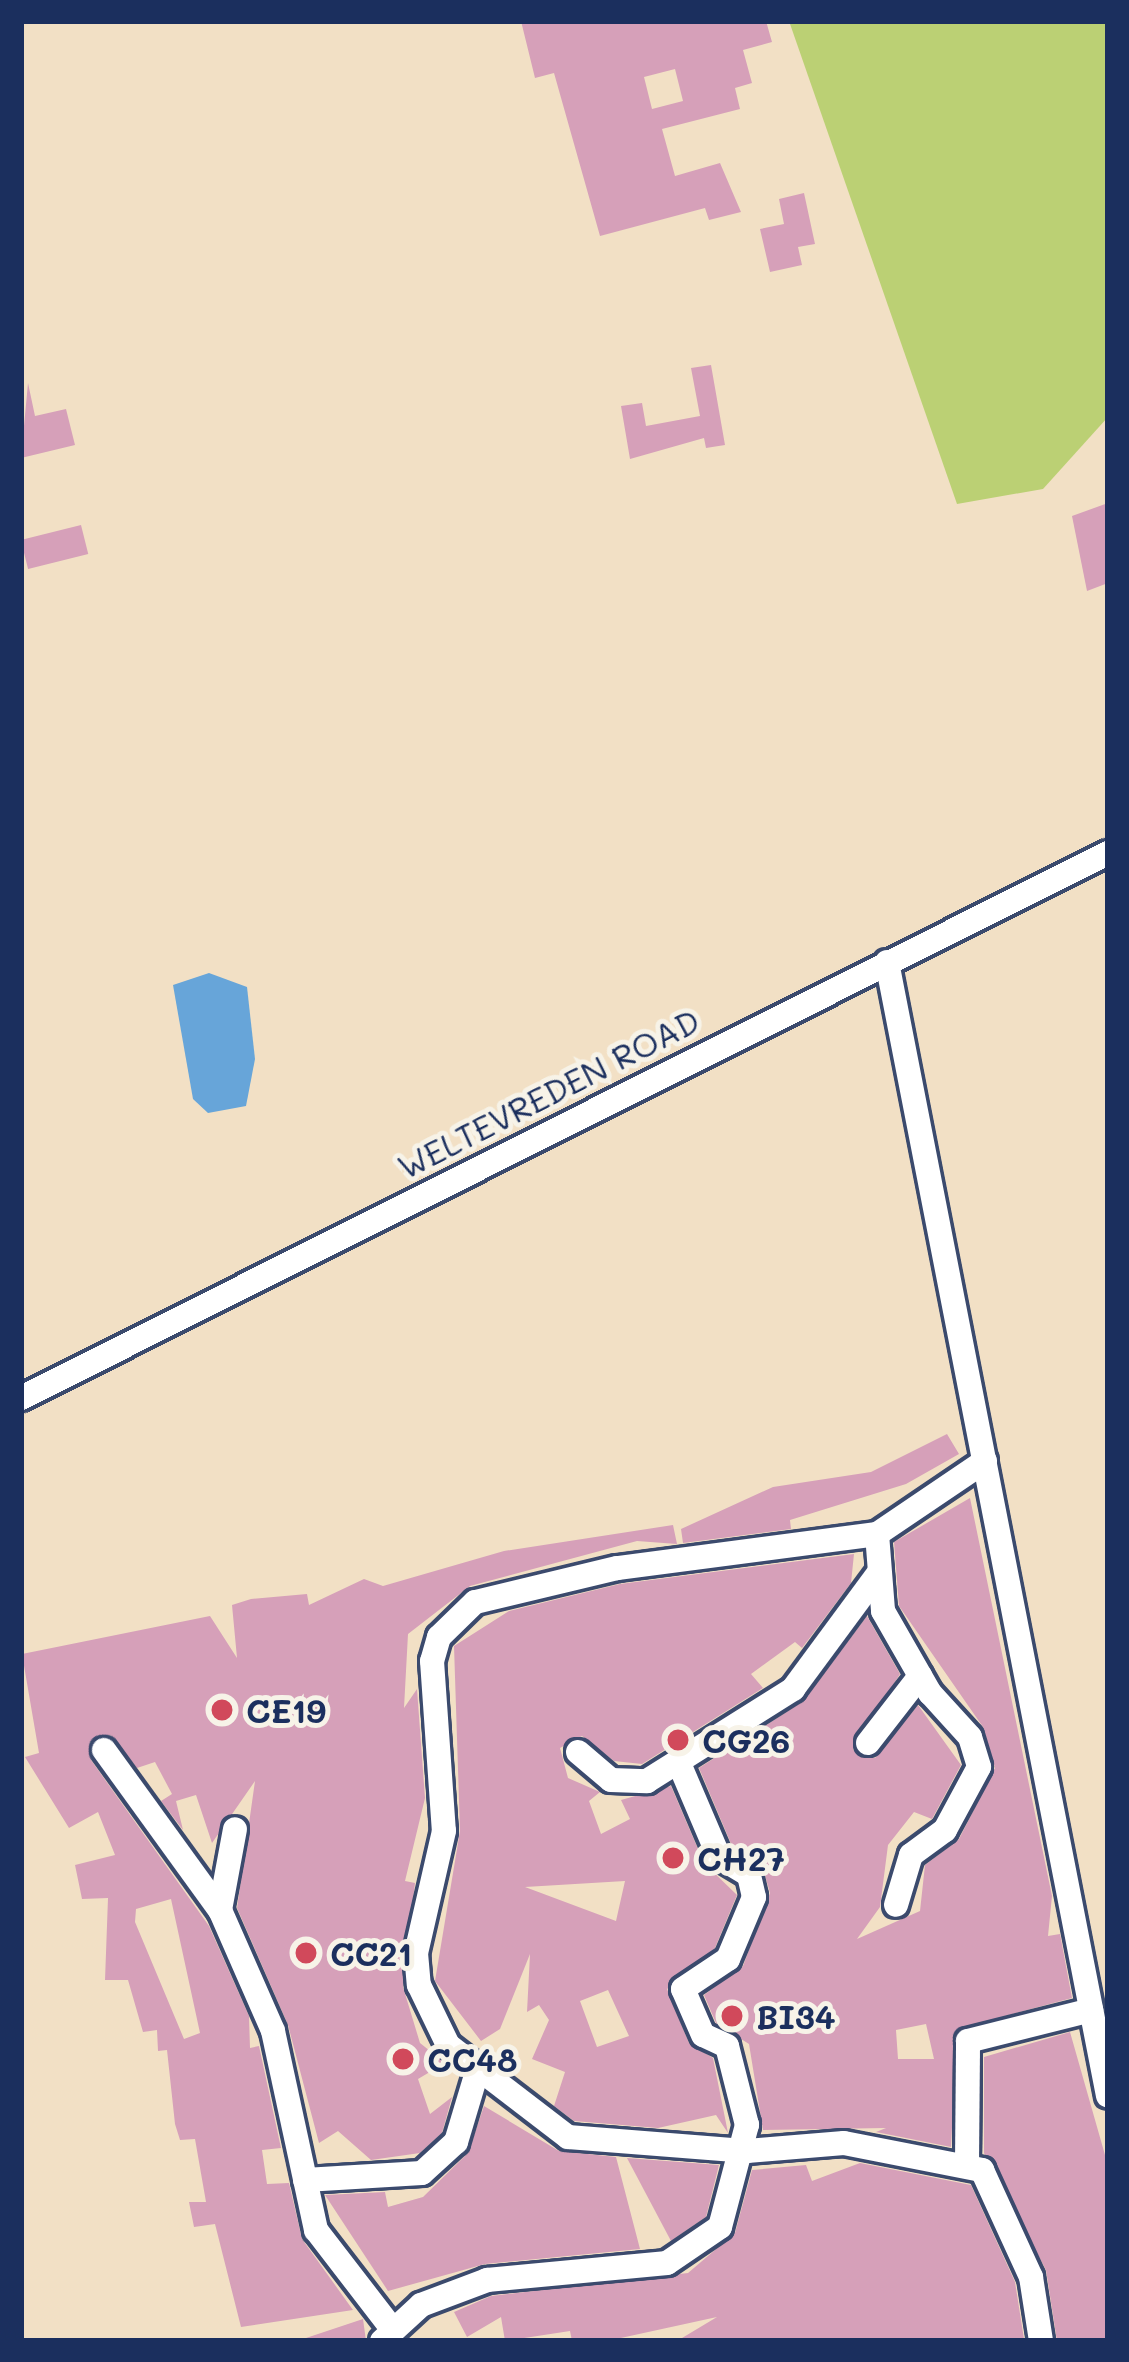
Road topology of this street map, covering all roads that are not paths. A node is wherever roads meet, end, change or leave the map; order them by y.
1 (1108, 853) edge
2 (886, 962) junction
3 (21, 1398) edge
4 (985, 1460) junction
5 (877, 1534) junction
6 (877, 1575) junction
7 (920, 1676) junction
8 (868, 1743) dead end
9 (104, 1750) dead end
10 (578, 1752) dead end
11 (678, 1761) junction
12 (235, 1829) dead end
13 (896, 1905) dead end
14 (220, 1910) junction
15 (1091, 2010) junction
16 (477, 2072) junction
17 (1108, 2096) edge
18 (747, 2151) junction
19 (967, 2162) junction
20 (305, 2180) junction
21 (386, 2334) edge
22 (1040, 2341) edge

1 - 2 street, WELTEVREDEN ROAD
2 - 3 street, WELTEVREDEN ROAD
2 - 4 street
4 - 5 street
4 - 15 street
5 - 6 street
5 - 16 street
6 - 7 street
6 - 11 street
7 - 8 street
7 - 13 street
9 - 14 street
10 - 11 street
11 - 18 street
12 - 14 street
14 - 20 street
15 - 17 street
15 - 19 street
16 - 18 street
16 - 20 street
18 - 19 street
18 - 21 street
19 - 22 street
20 - 21 street

